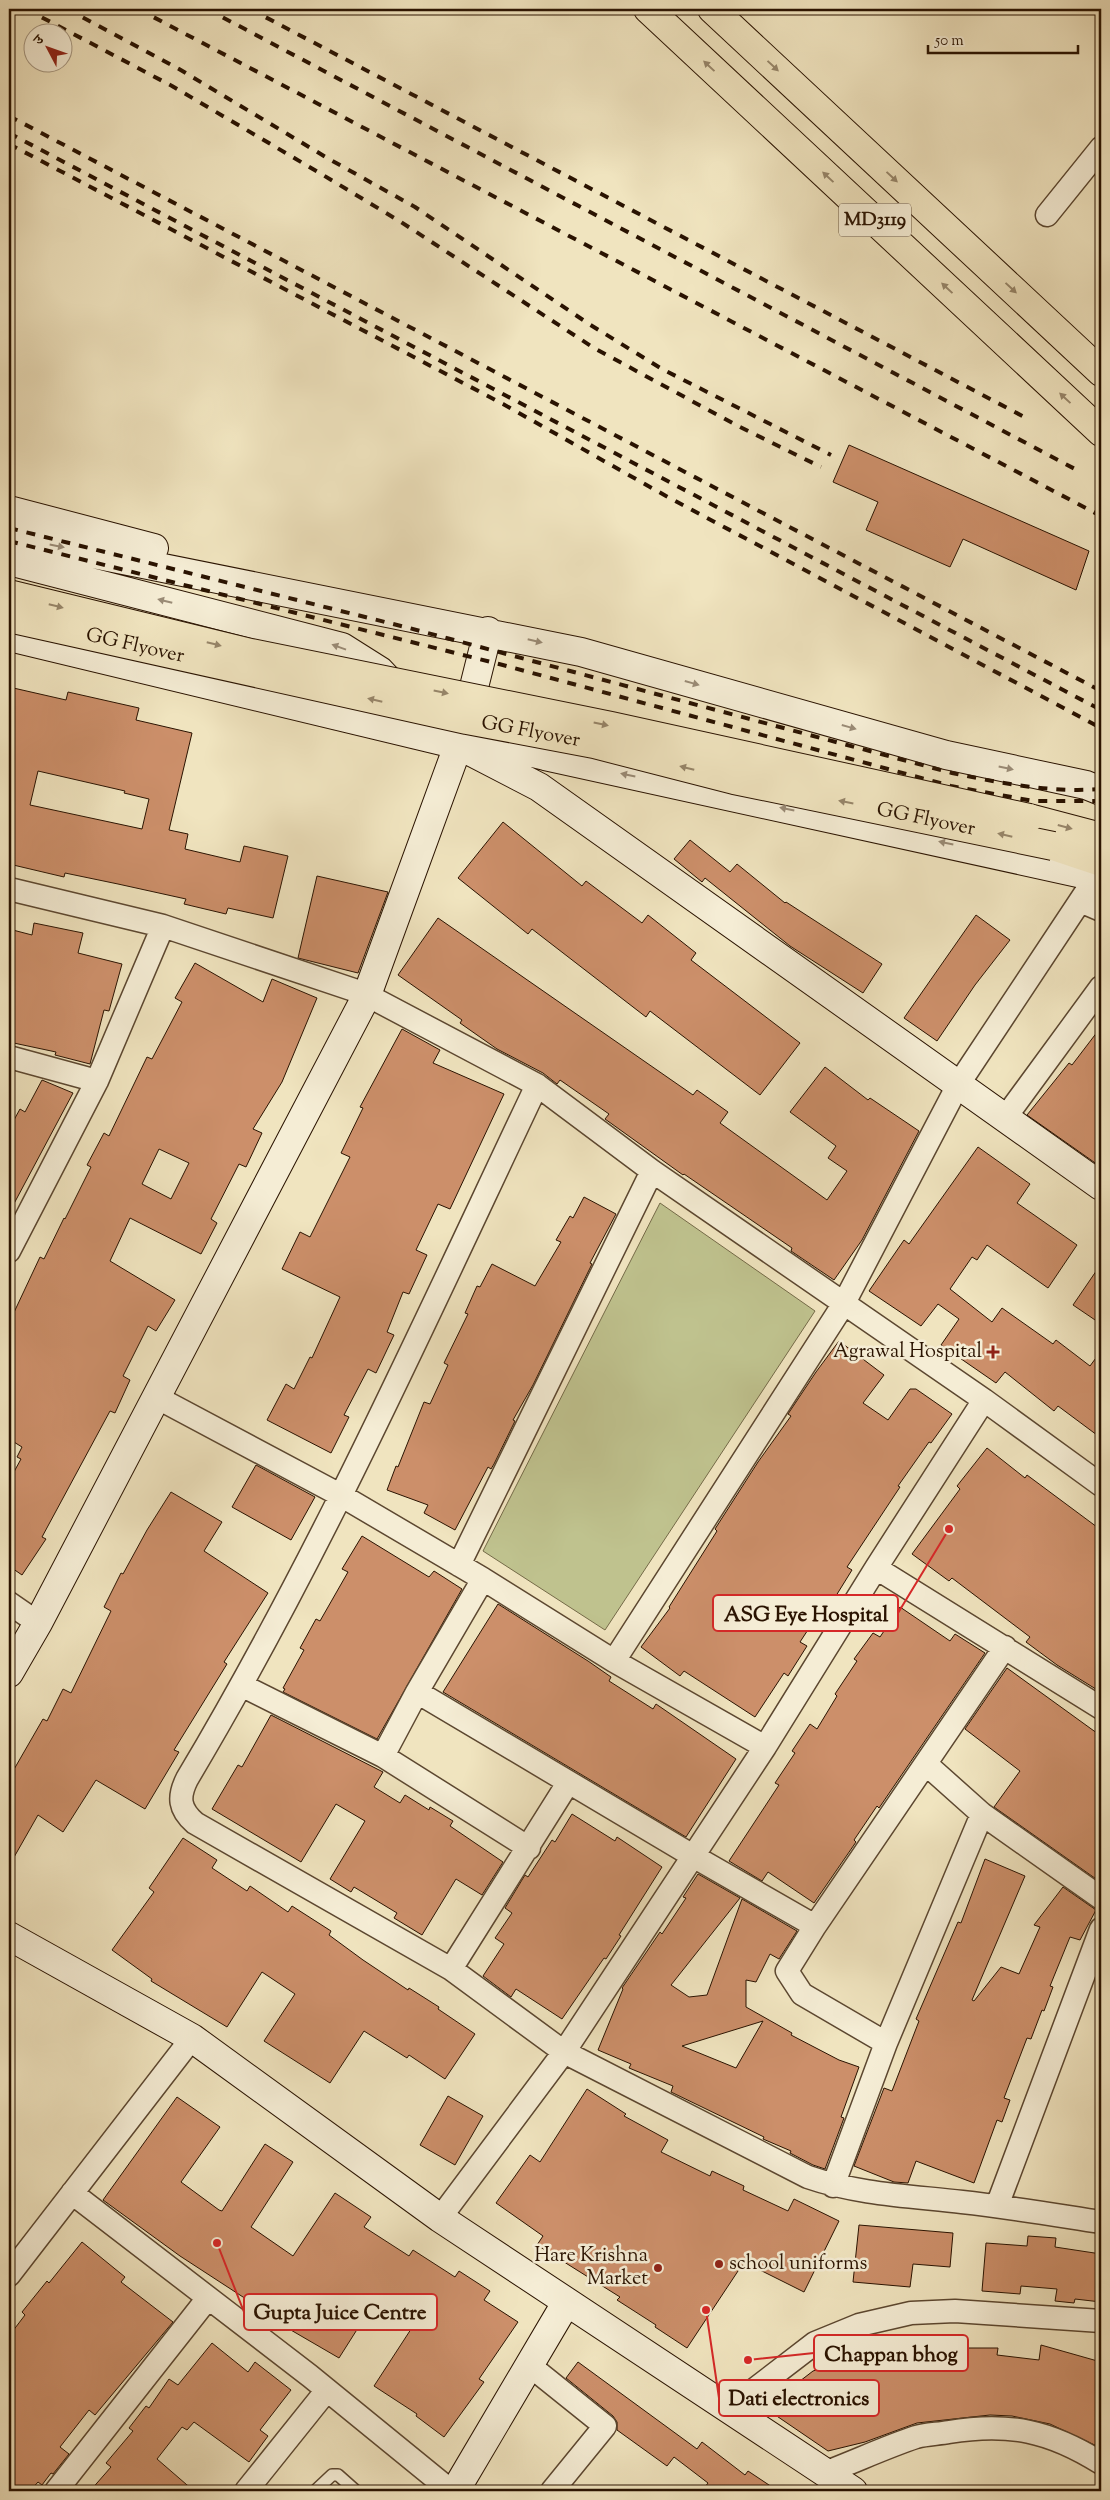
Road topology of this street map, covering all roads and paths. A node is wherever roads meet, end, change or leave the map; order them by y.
1 (648, 9) edge
2 (712, 9) edge
3 (793, 85) junction
4 (763, 116) junction
5 (1101, 148) edge
6 (1047, 215) dead end
7 (1101, 372) edge
8 (1101, 432) edge
9 (9, 510) edge
10 (9, 536) edge
11 (9, 561) edge
12 (9, 594) edge
13 (9, 618) edge
14 (488, 631) junction
15 (9, 636) edge
16 (460, 740) junction
17 (1101, 791) edge
18 (1101, 837) edge
19 (1100, 872) edge
20 (9, 889) edge
21 (1080, 901) junction
22 (1101, 910) edge
23 (163, 926) junction
24 (1101, 987) edge
25 (367, 995) junction
26 (9, 1057) edge
27 (97, 1081) junction
28 (537, 1085) junction
29 (958, 1085) junction
30 (1005, 1118) junction
31 (652, 1171) junction
32 (1101, 1186) edge
33 (9, 1251) edge
34 (843, 1305) junction
35 (156, 1397) junction
36 (984, 1400) junction
37 (1101, 1485) edge
38 (342, 1496) junction
39 (458, 1565) junction
40 (876, 1568) junction
41 (483, 1578) junction
42 (9, 1603) edge
43 (38, 1623) junction
44 (1005, 1647) junction
45 (614, 1662) junction
46 (9, 1673) edge
47 (243, 1686) junction
48 (417, 1692) junction
49 (1101, 1708) edge
50 (765, 1746) junction
51 (383, 1756) junction
52 (926, 1764) junction
53 (568, 1783) junction
54 (982, 1814) junction
55 (529, 1848) junction
56 (693, 1856) junction
57 (1101, 1898) edge
58 (815, 1926) junction
59 (1101, 1929) edge
60 (9, 1936) edge
61 (451, 1968) junction
62 (192, 2038) junction
63 (886, 2043) junction
64 (564, 2052) junction
65 (833, 2186) junction
66 (72, 2193) junction
67 (997, 2206) junction
68 (440, 2218) junction
69 (1101, 2222) edge
70 (9, 2276) edge
71 (208, 2298) junction
72 (566, 2303) junction
73 (1101, 2321) edge
74 (529, 2365) junction
75 (327, 2390) junction
76 (729, 2409) junction
77 (1101, 2463) edge
78 (827, 2472) junction
79 (56, 2491) edge
80 (246, 2491) edge
81 (315, 2491) edge
82 (356, 2491) edge
83 (453, 2491) edge
84 (552, 2491) edge
85 (853, 2491) edge

4 -> 1 main road, MD3119
2 -> 3 main road, MD3119
3 - 4 main road
3 -> 7 main road, MD3119
8 -> 4 main road, MD3119
5 - 6 street
9 - 14 street
10 -> 14 street
16 -> 11 street
12 -> 18 main road, GG Flyover, bridge
19 -> 13 main road, GG Flyover, bridge
14 - 16 street
14 -> 17 street
15 - 16 street
19 -> 16 street
16 - 25 street
16 - 29 street
19 - 21 street
20 - 23 street
21 - 22 street
21 - 29 street
23 - 25 street
23 - 27 street
24 - 30 street
25 - 28 street
25 - 35 street
26 - 27 street
27 - 33 street
28 - 31 street
28 - 38 street
29 - 30 street
29 - 34 street
30 - 32 street
31 - 34 street
31 - 39 street
34 - 36 street
34 - 45 street
35 - 38 street
35 - 43 street
36 - 37 street
36 - 40 street
38 - 39 street
38 - 47 street
39 - 41 street
40 - 44 street
40 - 50 street
41 - 45 street
41 - 48 street
42 - 43 street
43 - 46 street
44 - 49 street
44 - 52 street
45 - 50 street
47 - 51 street
47 - 61 street
48 - 51 street
48 - 53 street
50 - 56 street
51 - 55 street
52 - 54 street
52 - 58 street
53 - 55 street
53 - 56 street
54 - 57 street
54 - 63 street
55 - 61 street
56 - 58 street
56 - 64 street
58 - 63 street
59 - 67 street
60 - 62 street
61 - 64 street
62 - 66 street
62 - 68 street
63 - 65 street
64 - 65 street
64 - 68 street
65 - 67 street
66 - 70 street
66 - 71 street
67 - 69 street
68 - 72 street
71 - 75 street
71 - 79 street
72 - 74 street
72 - 76 street
73 - 76 street
74 - 83 street
74 - 84 street
75 - 80 street
75 - 83 street
76 - 78 street
77 - 78 street
78 - 85 street
81 - 82 lane

